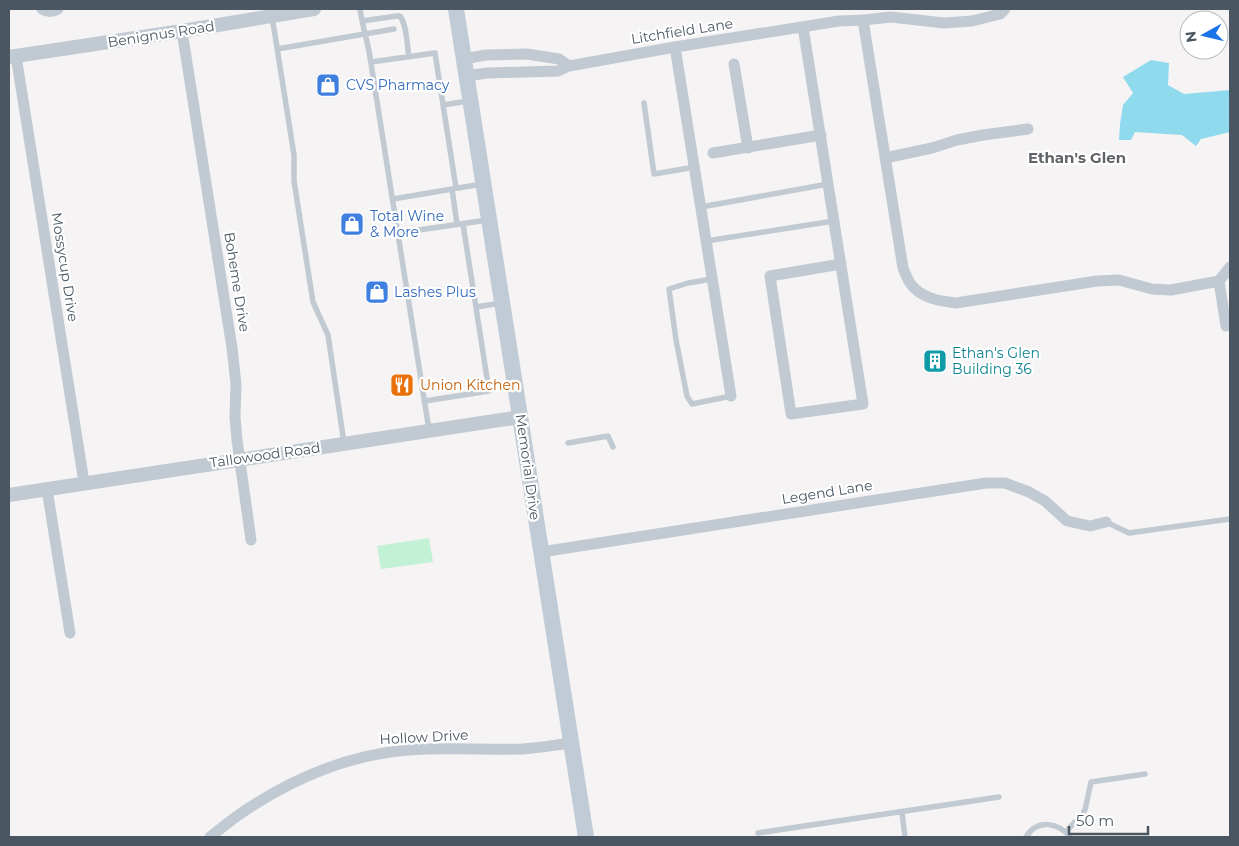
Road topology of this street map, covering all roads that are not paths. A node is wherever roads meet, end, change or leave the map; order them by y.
1 (42, 9) edge
2 (58, 9) edge
3 (314, 9) edge
4 (360, 9) edge
5 (456, 9) edge
6 (1005, 9) edge
7 (278, 13) edge
8 (863, 20) junction
9 (362, 21) junction
10 (803, 27) junction
11 (394, 29) dead end
12 (182, 31) junction
13 (366, 34) junction
14 (676, 47) junction
15 (277, 49) junction
16 (12, 57) edge
17 (409, 57) junction
18 (463, 59) junction
19 (371, 62) junction
20 (734, 64) dead end
21 (569, 66) junction
22 (466, 76) junction
23 (470, 101) junction
24 (644, 103) dead end
25 (443, 105) junction
26 (1028, 129) dead end
27 (821, 135) junction
28 (748, 148) junction
29 (713, 153) dead end
30 (885, 158) junction
31 (694, 167) junction
32 (484, 184) junction
33 (828, 184) junction
34 (454, 188) junction
35 (393, 198) junction
36 (701, 207) junction
37 (489, 220) junction
38 (834, 220) junction
39 (460, 224) junction
40 (398, 233) junction
41 (706, 241) junction
42 (841, 264) junction
43 (1230, 267) edge
44 (712, 279) junction
45 (1219, 281) junction
46 (503, 303) junction
47 (476, 307) junction
48 (1226, 326) dead end
49 (730, 396) joint
50 (425, 401) junction
51 (520, 417) junction
52 (429, 430) junction
53 (568, 443) dead end
54 (344, 444) junction
55 (614, 447) dead end
56 (240, 459) junction
57 (84, 482) junction
58 (46, 489) junction
59 (9, 495) edge
60 (1230, 519) edge
61 (1106, 522) joint
62 (251, 540) dead end
63 (541, 552) junction
64 (70, 633) dead end
65 (571, 743) junction
66 (1145, 774) dead end
67 (999, 797) dead end
68 (902, 812) junction
69 (1066, 832) junction
70 (758, 833) dead end
71 (210, 837) edge
72 (586, 837) edge
73 (905, 837) edge
74 (1026, 837) edge
75 (1070, 837) edge

1 - 2 street
3 - 7 street, Benignus Road
4 - 9 lane
5 - 18 main road, Memorial Drive
6 - 8 street, Litchfield Lane
7 - 12 street, Benignus Road
7 - 15 lane
8 - 10 street, Litchfield Lane
8 - 30 street
9 - 13 lane
9 - 17 lane
10 - 14 street, Litchfield Lane
10 - 27 street
11 - 13 lane
12 - 16 street, Benignus Road
12 - 56 street, Boheme Drive
13 - 15 lane
13 - 19 lane
14 - 21 street, Litchfield Lane
14 - 31 street
15 - 54 lane
16 - 57 street, Mossycup Drive
17 - 19 lane
17 - 25 lane
18 - 21 street
18 - 22 main road, Memorial Drive
19 - 35 lane
20 - 28 street
21 - 22 street, Litchfield Lane
22 - 23 main road, Memorial Drive
23 - 25 lane
23 - 32 main road, Memorial Drive
24 - 31 lane
25 - 34 lane
26 - 30 street
27 - 28 street
27 - 33 street
28 - 29 street
30 - 45 street
31 - 36 street
32 - 34 lane
32 - 37 main road, Memorial Drive
33 - 36 lane
33 - 38 street
34 - 35 lane
34 - 39 lane
35 - 40 lane
36 - 41 street
37 - 39 lane
37 - 46 main road, Memorial Drive
38 - 41 lane
38 - 42 street
39 - 40 lane
39 - 47 lane
40 - 50 lane
41 - 44 street
42 - 42 street
43 - 45 street
44 - 49 street
44 - 49 lane
45 - 48 street
46 - 47 lane
46 - 51 main road, Memorial Drive
47 - 50 lane
50 - 52 lane
51 - 52 street, Tallowood Road
51 - 63 main road, Memorial Drive
52 - 54 street, Tallowood Road
53 - 55 lane
54 - 56 street, Tallowood Road
56 - 57 street, Tallowood Road
56 - 62 street, Boheme Drive
57 - 58 street, Tallowood Road
58 - 59 street, Tallowood Road
58 - 64 street
60 - 61 lane
61 - 63 street, Legend Lane
63 - 65 main road, Memorial Drive
65 - 71 street, Hollow Drive
65 - 72 main road, Memorial Drive
66 - 69 lane
67 - 68 lane
68 - 70 lane
68 - 73 lane
69 - 74 lane
69 - 75 lane

